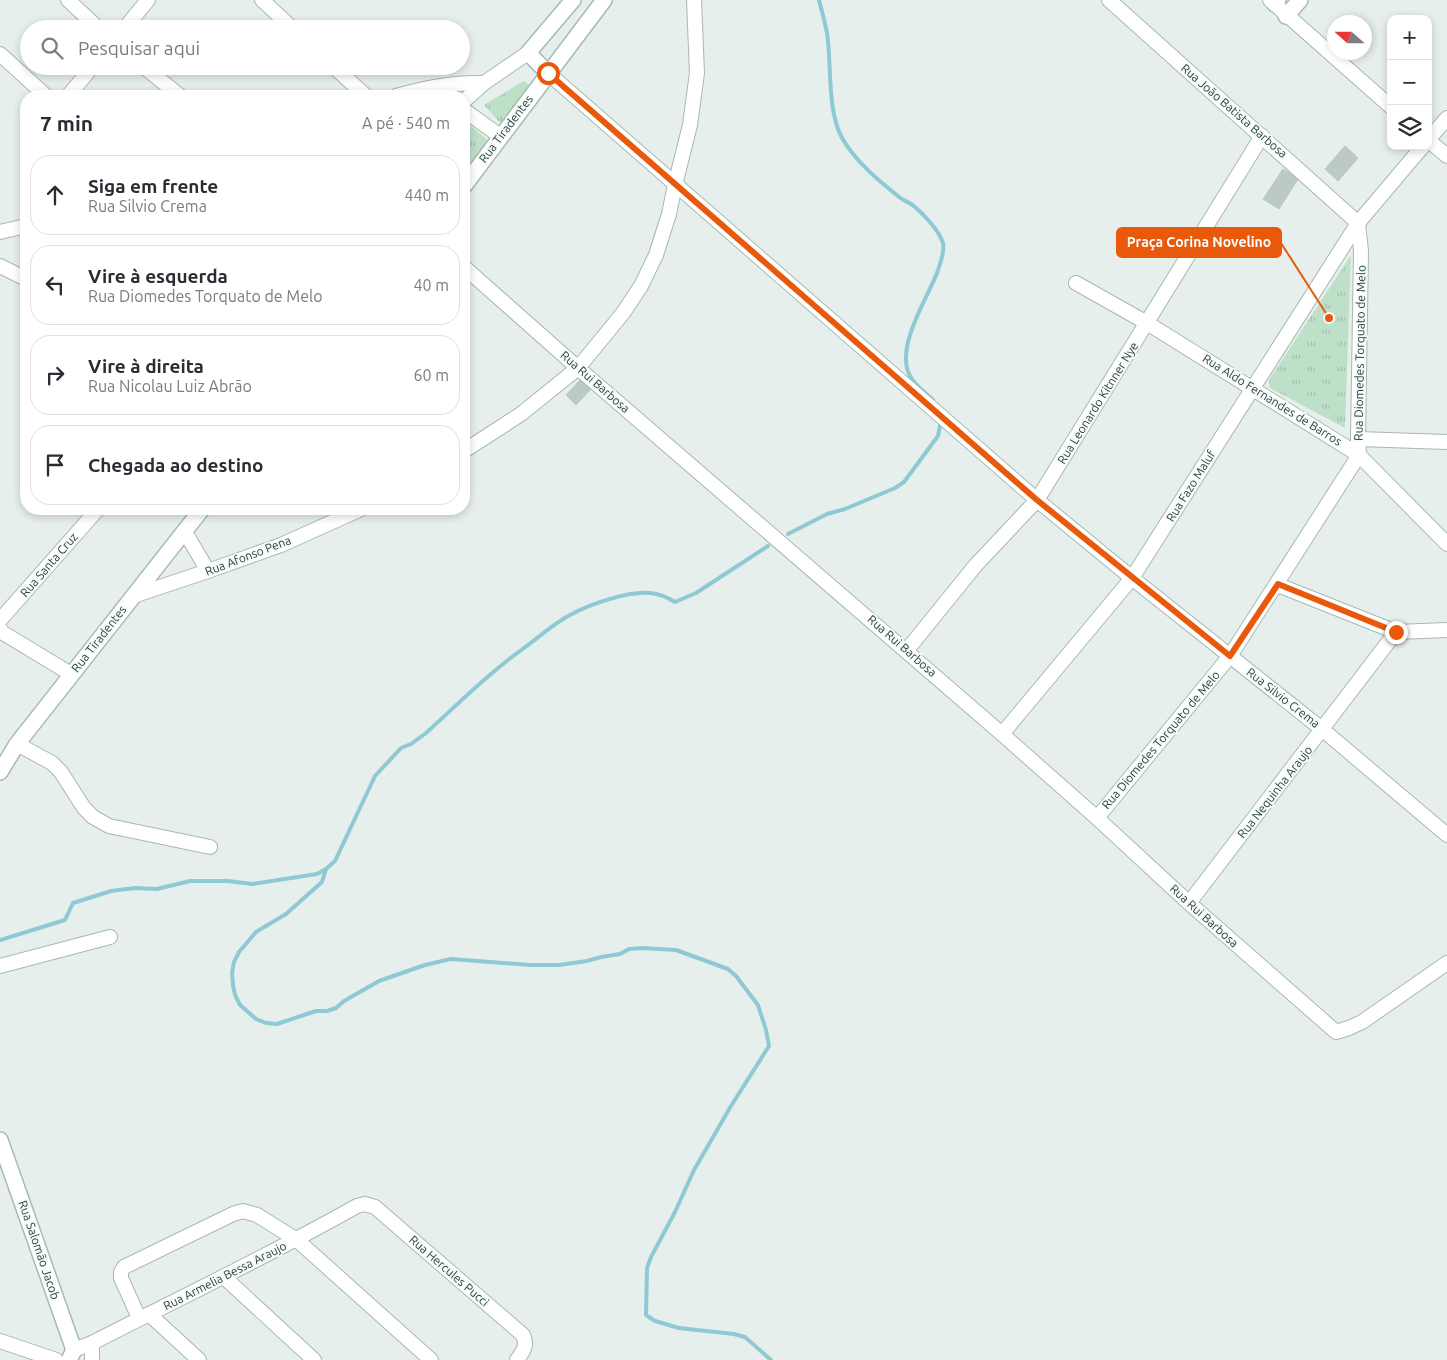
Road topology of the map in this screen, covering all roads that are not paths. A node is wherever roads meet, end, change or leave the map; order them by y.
1 (68, 0) edge
2 (148, 0) edge
3 (262, 0) edge
4 (573, 0) edge
5 (604, 0) edge
6 (694, 0) edge
7 (1109, 0) edge
8 (1300, 0) edge
9 (1274, 1) edge
10 (1286, 16) junction
11 (89, 20) edge
12 (131, 20) edge
13 (283, 20) edge
14 (528, 53) junction
15 (0, 54) edge
16 (20, 72) edge
17 (548, 73) junction
18 (23, 75) edge
19 (86, 75) edge
20 (155, 75) edge
21 (343, 75) edge
22 (484, 83) junction
23 (39, 90) edge
24 (73, 90) edge
25 (173, 90) edge
26 (359, 90) edge
27 (420, 90) edge
28 (470, 96) edge
29 (1389, 105) edge
30 (470, 114) edge
31 (1447, 118) edge
32 (1432, 135) edge
33 (500, 136) junction
34 (1262, 136) junction
35 (1432, 143) edge
36 (1420, 150) edge
37 (1447, 156) edge
38 (470, 178) edge
39 (675, 185) junction
40 (1358, 222) junction
41 (20, 230) edge
42 (0, 232) edge
43 (0, 266) edge
44 (470, 272) edge
45 (20, 276) edge
46 (1076, 283) dead end
47 (1148, 323) junction
48 (578, 368) junction
49 (1252, 388) junction
50 (1358, 439) junction
51 (1447, 442) edge
52 (470, 447) edge
53 (1359, 455) junction
54 (1037, 500) junction
55 (93, 515) edge
56 (198, 515) edge
57 (348, 515) edge
58 (185, 532) junction
59 (1447, 544) edge
60 (208, 572) junction
61 (1132, 578) junction
62 (1278, 584) junction
63 (133, 596) junction
64 (0, 620) edge
65 (0, 629) edge
66 (1447, 630) edge
67 (1396, 632) junction
68 (907, 650) junction
69 (1230, 656) junction
70 (71, 674) junction
71 (1323, 730) junction
72 (1002, 734) junction
73 (17, 744) junction
74 (0, 772) edge
75 (1097, 818) junction
76 (1447, 835) edge
77 (210, 847) dead end
78 (1188, 904) junction
79 (110, 937) dead end
80 (1447, 963) edge
81 (0, 966) edge
82 (0, 1140) edge
83 (375, 1207) joint
84 (298, 1240) junction
85 (224, 1277) junction
86 (144, 1316) junction
87 (0, 1342) edge
88 (92, 1343) junction
89 (72, 1355) edge
90 (56, 1360) edge
91 (92, 1360) edge
92 (199, 1360) edge
93 (314, 1360) edge
94 (431, 1360) edge
95 (517, 1360) edge

1 - 11 street
2 - 12 street
3 - 13 street
4 - 14 street
5 - 17 street, Rua Tiradentes
6 - 39 street
7 - 34 street, Rua João Batista Barbosa
8 - 10 street
9 - 10 street
10 - 29 street
14 - 17 street, Rua Silvio Crema
14 - 22 street
15 - 16 street
17 - 33 street, Rua Tiradentes
17 - 39 street, Rua Silvio Crema
18 - 23 street
19 - 24 street
20 - 25 street
21 - 26 street
22 - 27 street
22 - 28 street
30 - 33 street
31 - 32 street
33 - 38 street, Rua Tiradentes
34 - 40 street, Rua João Batista Barbosa
34 - 47 street, Rua Leonardo Kitnner Nye
35 - 37 street
36 - 40 street, Rua Fazo Maluf
39 - 48 street
39 - 54 street, Rua Silvio Crema
40 - 49 street, Rua Fazo Maluf
40 - 50 street, Rua Diomedes Torquato de Melo
41 - 42 street
43 - 45 street
44 - 48 street, Rua Rui Barbosa
46 - 47 street, Rua Aldo Fernandes de Barros
47 - 49 street, Rua Aldo Fernandes de Barros
47 - 54 street, Rua Leonardo Kitnner Nye
48 - 52 street
48 - 68 street, Rua Rui Barbosa
49 - 53 street, Rua Aldo Fernandes de Barros
49 - 61 street, Rua Fazo Maluf
50 - 51 street
50 - 53 street, Rua Diomedes Torquato de Melo
53 - 59 street, Rua Aldo Fernandes de Barros
53 - 62 street, Rua Diomedes Torquato de Melo
54 - 61 street, Rua Silvio Crema
54 - 68 street, Rua Leonardo Kitnner Nye
55 - 64 street, Rua Santa Cruz
56 - 58 street, Rua Tiradentes
57 - 60 street, Rua Afonso Pena
58 - 60 street
58 - 63 street, Rua Tiradentes
60 - 63 street, Rua Afonso Pena
61 - 69 street, Rua Silvio Crema
61 - 72 street, Rua Fazo Maluf
62 - 67 street
62 - 69 street, Rua Diomedes Torquato de Melo
63 - 70 street, Rua Tiradentes
65 - 70 street
66 - 67 street
67 - 71 street, Rua Nequinha Araujo
68 - 72 street, Rua Rui Barbosa
69 - 71 street, Rua Silvio Crema
69 - 75 street, Rua Diomedes Torquato de Melo
70 - 73 street, Rua Tiradentes
71 - 76 street, Rua Silvio Crema
71 - 78 street, Rua Nequinha Araujo
72 - 75 street, Rua Rui Barbosa
73 - 74 street, Rua Tiradentes
73 - 77 street
75 - 78 street, Rua Rui Barbosa
78 - 80 street, Rua Rui Barbosa
79 - 81 street
82 - 89 street, Rua Salomão Jacob
83 - 84 street, Rua Armelia Bessa Araujo
83 - 95 street, Rua Hercules Pucci
84 - 85 street, Rua Armelia Bessa Araujo
84 - 86 street
84 - 94 street
85 - 86 street, Rua Armelia Bessa Araujo
85 - 93 street
86 - 88 street, Rua Armelia Bessa Araujo
86 - 92 street
87 - 90 street
88 - 89 street, Rua Armelia Bessa Araujo
88 - 91 street

